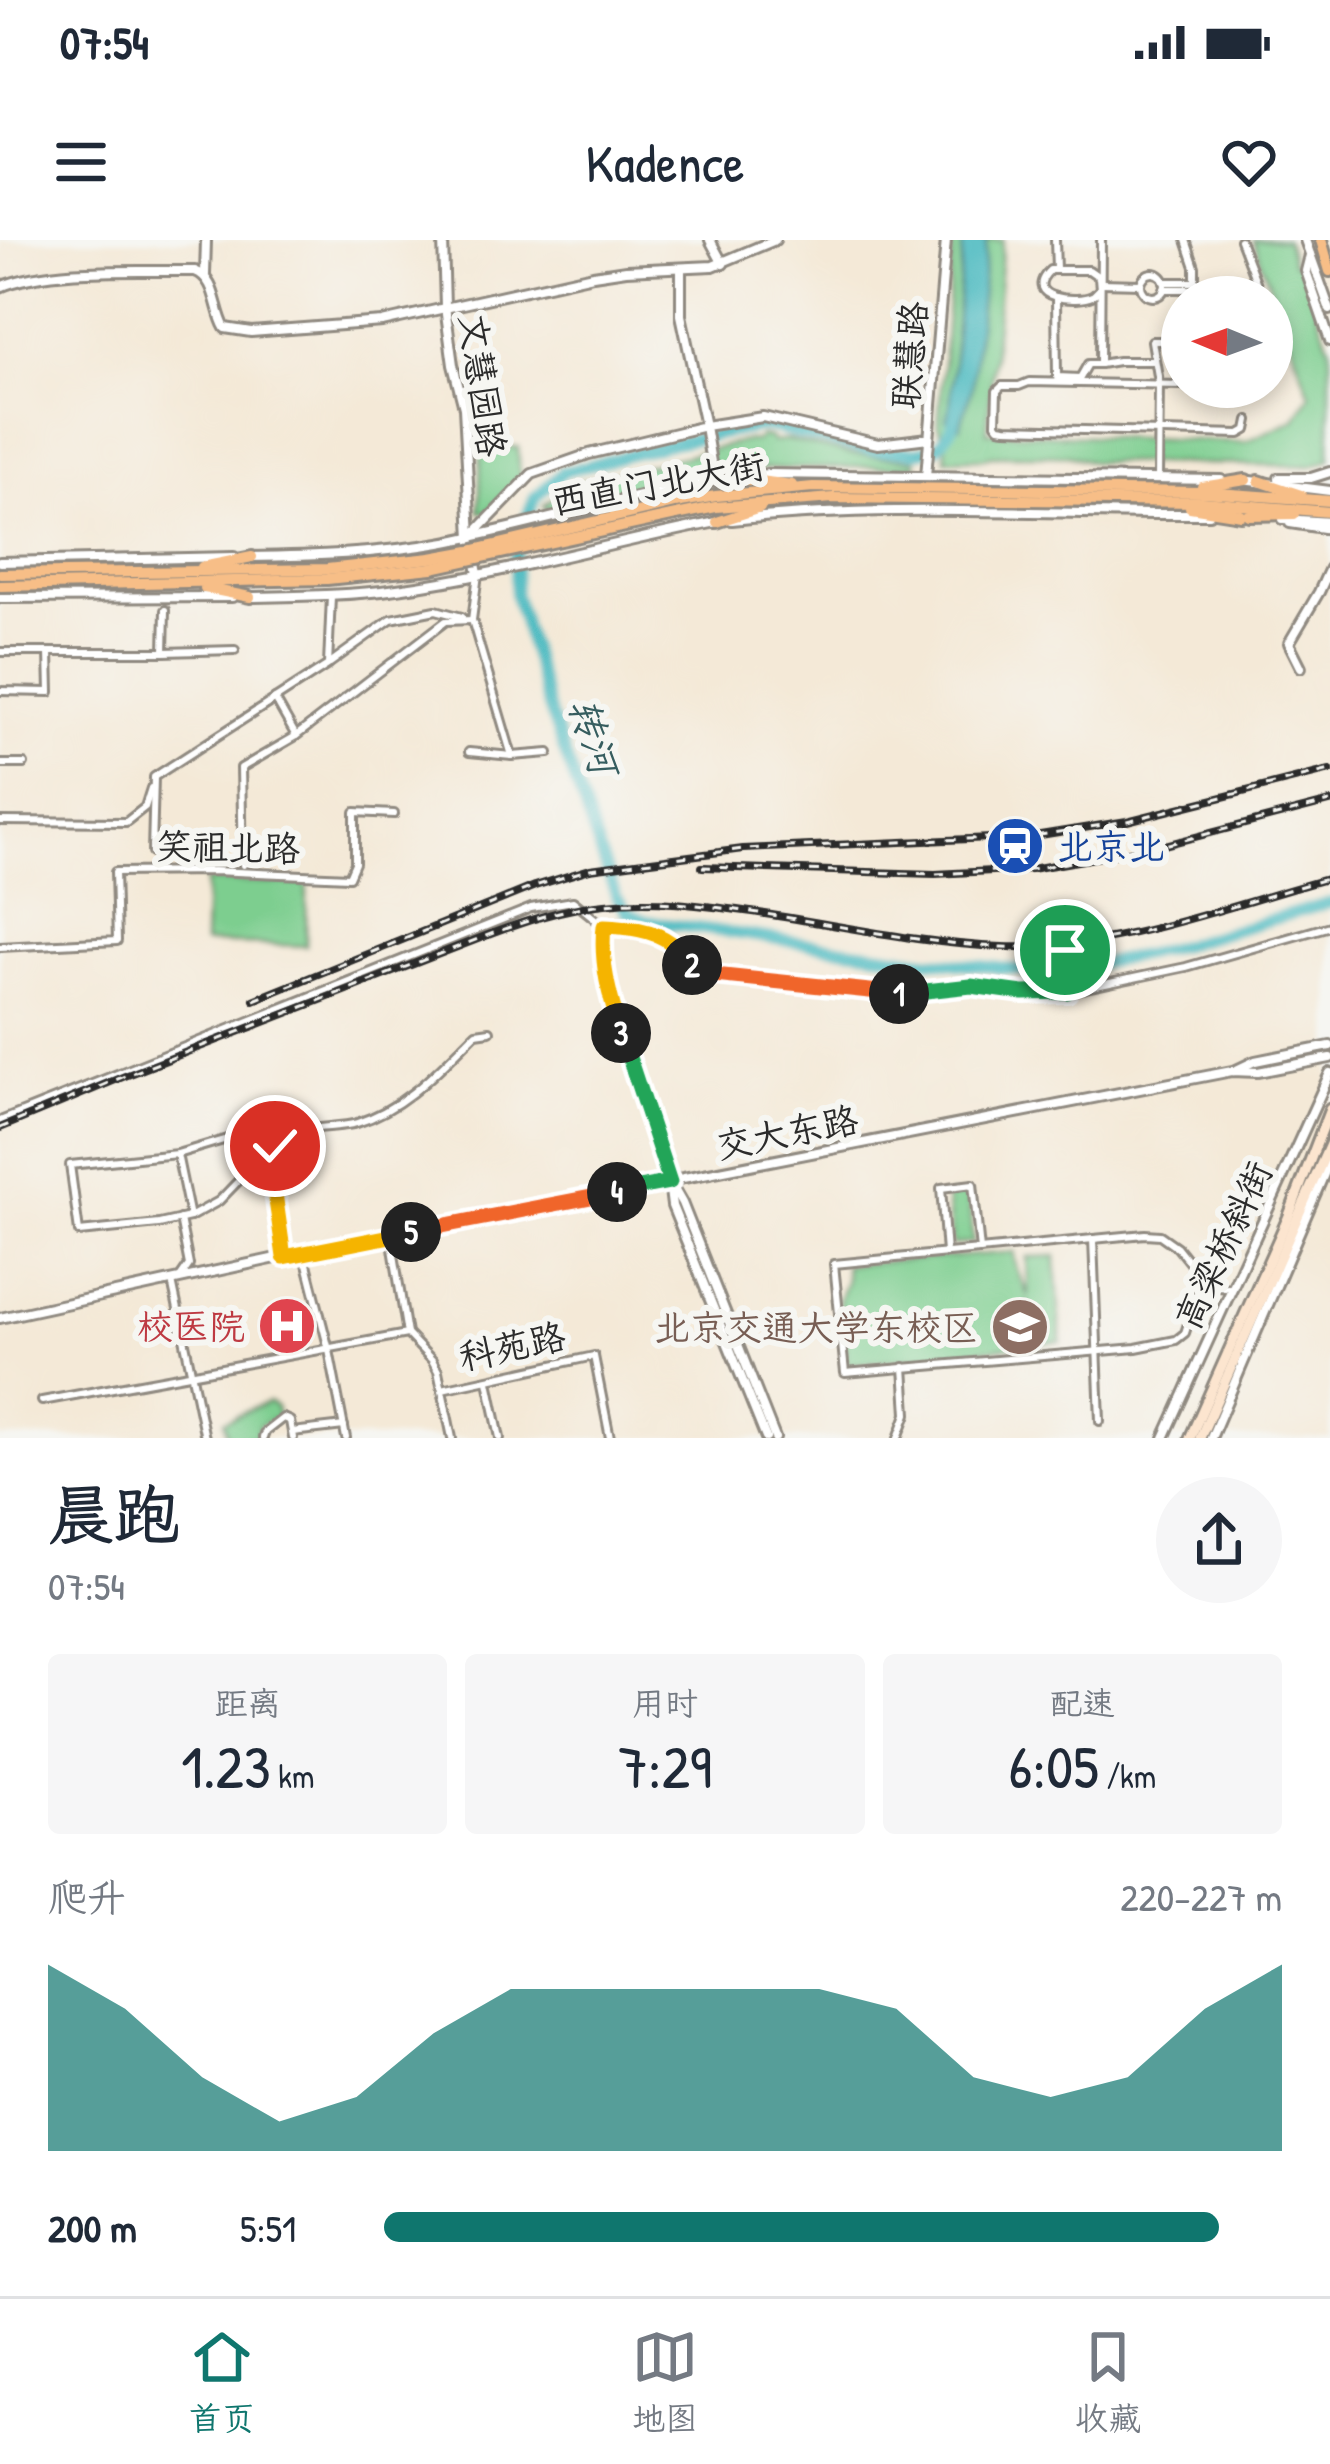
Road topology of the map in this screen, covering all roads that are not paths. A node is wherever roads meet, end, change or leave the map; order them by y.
1 (206, 240) edge
2 (443, 240) edge
3 (710, 240) edge
4 (775, 240) edge
5 (946, 240) edge
6 (1055, 240) edge
7 (1101, 240) edge
8 (1186, 240) edge
9 (1240, 240) edge
10 (1308, 240) edge
11 (1321, 240) edge
12 (1310, 255) junction
13 (723, 264) junction
14 (1329, 267) edge
15 (681, 269) junction
16 (1055, 269) junction
17 (205, 275) junction
18 (1195, 276) edge
19 (1254, 276) edge
20 (1161, 279) edge
21 (1101, 283) junction
22 (1141, 284) junction
23 (0, 287) edge
24 (1161, 290) edge
25 (1056, 296) junction
26 (445, 306) junction
27 (1330, 310) edge
28 (1161, 340) edge
29 (1330, 341) edge
30 (1155, 361) junction
31 (1100, 364) junction
32 (1159, 384) junction
33 (1249, 420) dead end
34 (702, 427) junction
35 (1158, 433) junction
36 (928, 441) junction
37 (1330, 472) edge
38 (926, 476) junction
39 (734, 478) junction
40 (1158, 478) junction
41 (714, 481) junction
42 (1253, 481) junction
43 (813, 487) junction
44 (1175, 491) junction
45 (1330, 491) edge
46 (784, 500) junction
47 (1330, 501) edge
48 (1162, 503) junction
49 (1322, 508) edge
50 (676, 509) junction
51 (1245, 515) junction
52 (717, 522) junction
53 (1330, 526) edge
54 (498, 530) junction
55 (471, 537) junction
56 (442, 543) junction
57 (252, 557) junction
58 (0, 568) edge
59 (1330, 568) edge
60 (500, 569) junction
61 (478, 574) junction
62 (181, 578) junction
63 (448, 579) junction
64 (39, 580) junction
65 (0, 592) edge
66 (331, 596) junction
67 (250, 597) junction
68 (165, 610) dead end
69 (472, 620) junction
70 (236, 650) dead end
71 (0, 652) edge
72 (49, 652) junction
73 (164, 652) junction
74 (328, 665) junction
75 (1300, 667) dead end
76 (0, 691) edge
77 (275, 699) junction
78 (296, 736) junction
79 (469, 752) dead end
80 (549, 753) dead end
81 (512, 756) junction
82 (0, 764) edge
83 (24, 764) dead end
84 (154, 777) junction
85 (394, 814) dead end
86 (0, 821) edge
87 (152, 852) dead end
88 (243, 865) dead end
89 (604, 926) junction
90 (1330, 926) edge
91 (0, 947) edge
92 (1065, 954) dead end
93 (1067, 992) junction
94 (490, 1031) dead end
95 (1330, 1046) edge
96 (1330, 1058) edge
97 (1232, 1071) junction
98 (1330, 1073) edge
99 (1330, 1109) edge
100 (0, 1121) edge
101 (1330, 1144) edge
102 (177, 1154) junction
103 (1330, 1160) edge
104 (272, 1172) junction
105 (244, 1174) junction
106 (670, 1182) junction
107 (190, 1217) junction
108 (180, 1219) junction
109 (391, 1236) junction
110 (1094, 1238) junction
111 (980, 1250) junction
112 (304, 1252) junction
113 (946, 1253) junction
114 (284, 1257) junction
115 (175, 1281) junction
116 (1200, 1286) junction
117 (1233, 1288) junction
118 (0, 1318) edge
119 (407, 1334) junction
120 (329, 1350) junction
121 (1098, 1351) junction
122 (904, 1367) junction
123 (191, 1376) junction
124 (488, 1381) junction
125 (442, 1389) junction
126 (42, 1401) dead end
127 (1100, 1421) dead end
128 (344, 1426) junction
129 (292, 1435) edge
130 (205, 1438) edge
131 (263, 1438) edge
132 (346, 1438) edge
133 (452, 1438) edge
134 (500, 1438) edge
135 (610, 1438) edge
136 (766, 1438) edge
137 (775, 1438) edge
138 (898, 1438) edge
139 (1164, 1438) edge
140 (1190, 1438) edge
141 (1200, 1438) edge
142 (1211, 1438) edge

1 - 17 street
2 - 26 street, 文慧园路
3 - 13 street
4 - 13 street
5 - 36 street, 联慧路
6 - 16 street
7 - 21 street
8 - 18 street
9 - 19 street
10 - 12 street
10 - 14 highway
11 - 14 highway
12 - 27 street
12 - 29 street
13 - 15 street
15 - 26 street
15 - 34 street
16 - 21 street
16 - 25 street
17 - 23 street
17 - 26 street
20 - 22 street
21 - 22 street
21 - 25 street
21 - 31 street
22 - 24 street
25 - 31 street
26 - 55 street, 文慧园路
28 - 30 street
30 - 31 street
30 - 32 street
32 - 35 street
32 - 35 street
33 - 35 street
34 - 36 street
34 - 41 street
34 - 55 street
35 - 40 street
36 - 38 street, 联慧路
37 - 42 street
38 - 39 street, 西直门北大街
38 - 40 street, 西直门北大街
39 - 41 street, 西直门北大街
39 - 43 highway
40 - 42 street, 西直门北大街
41 - 54 street, 西直门北大街
42 - 44 highway
42 - 45 street
42 - 49 highway
43 - 44 highway, 西直门北大街
43 - 50 highway, 西直门北大街
44 - 49 highway, 西直门北大街
46 - 48 highway, 西直门北大街
46 - 50 highway, 西直门北大街
46 - 52 highway
47 - 49 highway, 西直门北大街
48 - 49 highway, 西直门北大街
48 - 51 highway
49 - 51 highway
50 - 62 highway, 西直门北大街, bridge
51 - 52 street, 西直门北大街
51 - 53 street, 西直门北大街
52 - 60 street, 西直门北大街
54 - 55 street, 西直门北大街
54 - 60 street
55 - 56 street, 西直门北大街
55 - 61 street, 文慧园路
56 - 57 street, 西直门北大街
56 - 63 street
57 - 58 street, 西直门北大街
57 - 62 highway
58 - 64 highway
59 - 75 street
60 - 61 street, 西直门北大街
61 - 63 street, 西直门北大街
61 - 69 street
62 - 64 highway, 西直门北大街
62 - 67 highway
63 - 66 street, 西直门北大街
64 - 65 highway, 西直门北大街
65 - 67 street, 西直门北大街
66 - 67 street, 西直门北大街
66 - 74 street
68 - 73 street
69 - 74 street
69 - 78 street
69 - 81 street
70 - 73 street
71 - 72 street
72 - 73 street
72 - 76 street
74 - 77 street
77 - 78 street
77 - 84 street
78 - 88 street
79 - 81 street
80 - 81 street
82 - 83 street
84 - 86 street
84 - 87 street
85 - 91 street, 笑祖北路
89 - 93 street
89 - 100 street
89 - 106 street
90 - 93 street
92 - 93 street
94 - 104 street
95 - 97 street, 交大东路
96 - 97 street, 交大东路
97 - 106 street, 交大东路
98 - 117 street, 高梁桥斜街
99 - 140 main road, 高梁桥斜街
101 - 141 main road, 高梁桥斜街
102 - 105 street
102 - 107 street
102 - 108 street
103 - 142 street, 高梁桥斜街
104 - 105 street
104 - 114 street
105 - 107 street
106 - 109 street, 交大东路
106 - 136 street
106 - 137 street
107 - 108 street
108 - 115 street
109 - 112 street, 交大东路
109 - 119 street
110 - 111 street
110 - 116 street
110 - 121 street
111 - 113 street
111 - 113 street
112 - 114 street, 交大东路
112 - 120 street
113 - 122 street
114 - 115 street, 交大东路
115 - 118 street, 交大东路
115 - 123 street
116 - 117 street
116 - 121 street
117 - 139 street, 高梁桥斜街
119 - 120 street
119 - 125 street
120 - 123 street
120 - 128 street
121 - 122 street
121 - 127 street
122 - 138 street
123 - 126 street
123 - 130 street
124 - 125 street, 科苑路
124 - 134 street
124 - 135 street, 科苑路
125 - 133 street
128 - 129 street
128 - 132 street
129 - 131 street

